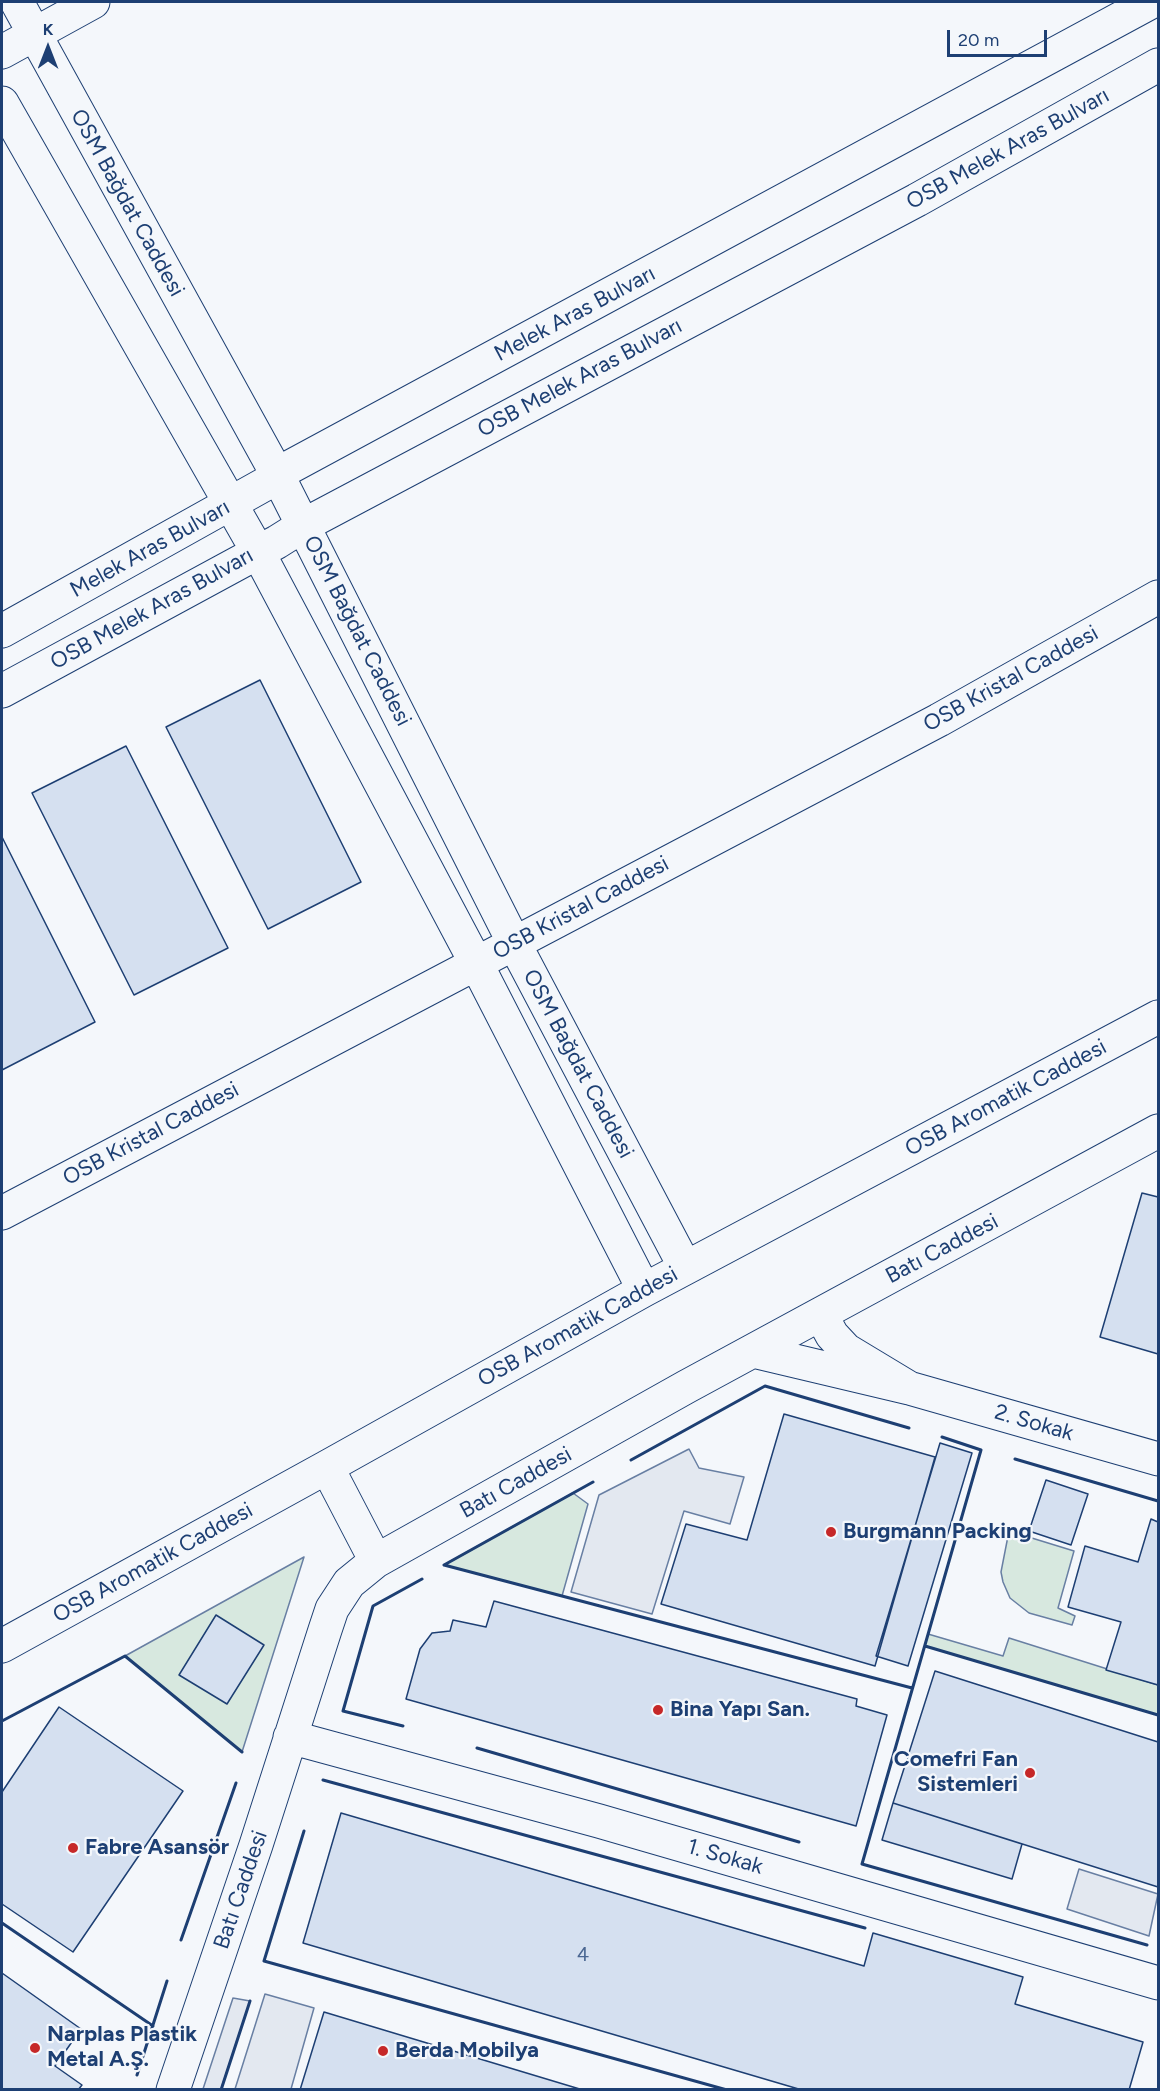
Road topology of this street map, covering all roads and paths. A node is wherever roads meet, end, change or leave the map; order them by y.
1 (17, 2) edge
2 (93, 2) edge
3 (1151, 2) edge
4 (34, 33) junction
5 (2, 52) edge
6 (1158, 65) edge
7 (2, 104) edge
8 (277, 474) junction
9 (231, 504) junction
10 (304, 525) junction
11 (258, 552) junction
12 (1158, 597) edge
13 (2, 631) edge
14 (2, 691) edge
15 (514, 943) junction
16 (476, 963) junction
17 (1158, 1017) edge
18 (1158, 1131) edge
19 (2, 1213) edge
20 (685, 1268) junction
21 (644, 1290) junction
22 (821, 1315) junction
23 (753, 1351) junction
24 (909, 1388) junction
25 (1158, 1459) edge
26 (327, 1467) junction
27 (376, 1561) junction
28 (2, 1646) edge
29 (290, 1737) junction
30 (1158, 1983) edge
31 (173, 2090) edge

1 - 4 street, OSM Bağdat Caddesi
2 - 4 street
3 - 8 street, Melek Aras Bulvarı
4 - 5 street
4 - 8 street, OSM Bağdat Caddesi
6 - 10 street, OSB Melek Aras Bulvarı
7 - 9 street, OSM Bağdat Caddesi
8 - 9 street, Melek Aras Bulvarı
8 - 10 street, OSM Bağdat Caddesi
9 - 11 street, OSM Bağdat Caddesi
9 - 13 street, Melek Aras Bulvarı
10 - 11 street, OSB Melek Aras Bulvarı
10 - 15 street, OSM Bağdat Caddesi
11 - 14 street, OSB Melek Aras Bulvarı
11 - 16 street, OSM Bağdat Caddesi
12 - 15 street, OSB Kristal Caddesi
15 - 16 street, OSB Kristal Caddesi
15 - 20 street, OSM Bağdat Caddesi
16 - 19 street, OSB Kristal Caddesi
16 - 21 street, OSM Bağdat Caddesi
17 - 20 street, OSB Aromatik Caddesi
18 - 22 street, Batı Caddesi
20 - 21 street, OSB Aromatik Caddesi
21 - 26 street, OSB Aromatik Caddesi
22 - 23 street, Batı Caddesi
22 - 24 street, 2. Sokak
23 - 24 street, 2. Sokak
23 - 27 street, Batı Caddesi
24 - 25 street, 2. Sokak
26 - 27 street
26 - 28 street, OSB Aromatik Caddesi
27 - 29 street, Batı Caddesi
29 - 30 street, 1. Sokak
29 - 31 street, Batı Caddesi

